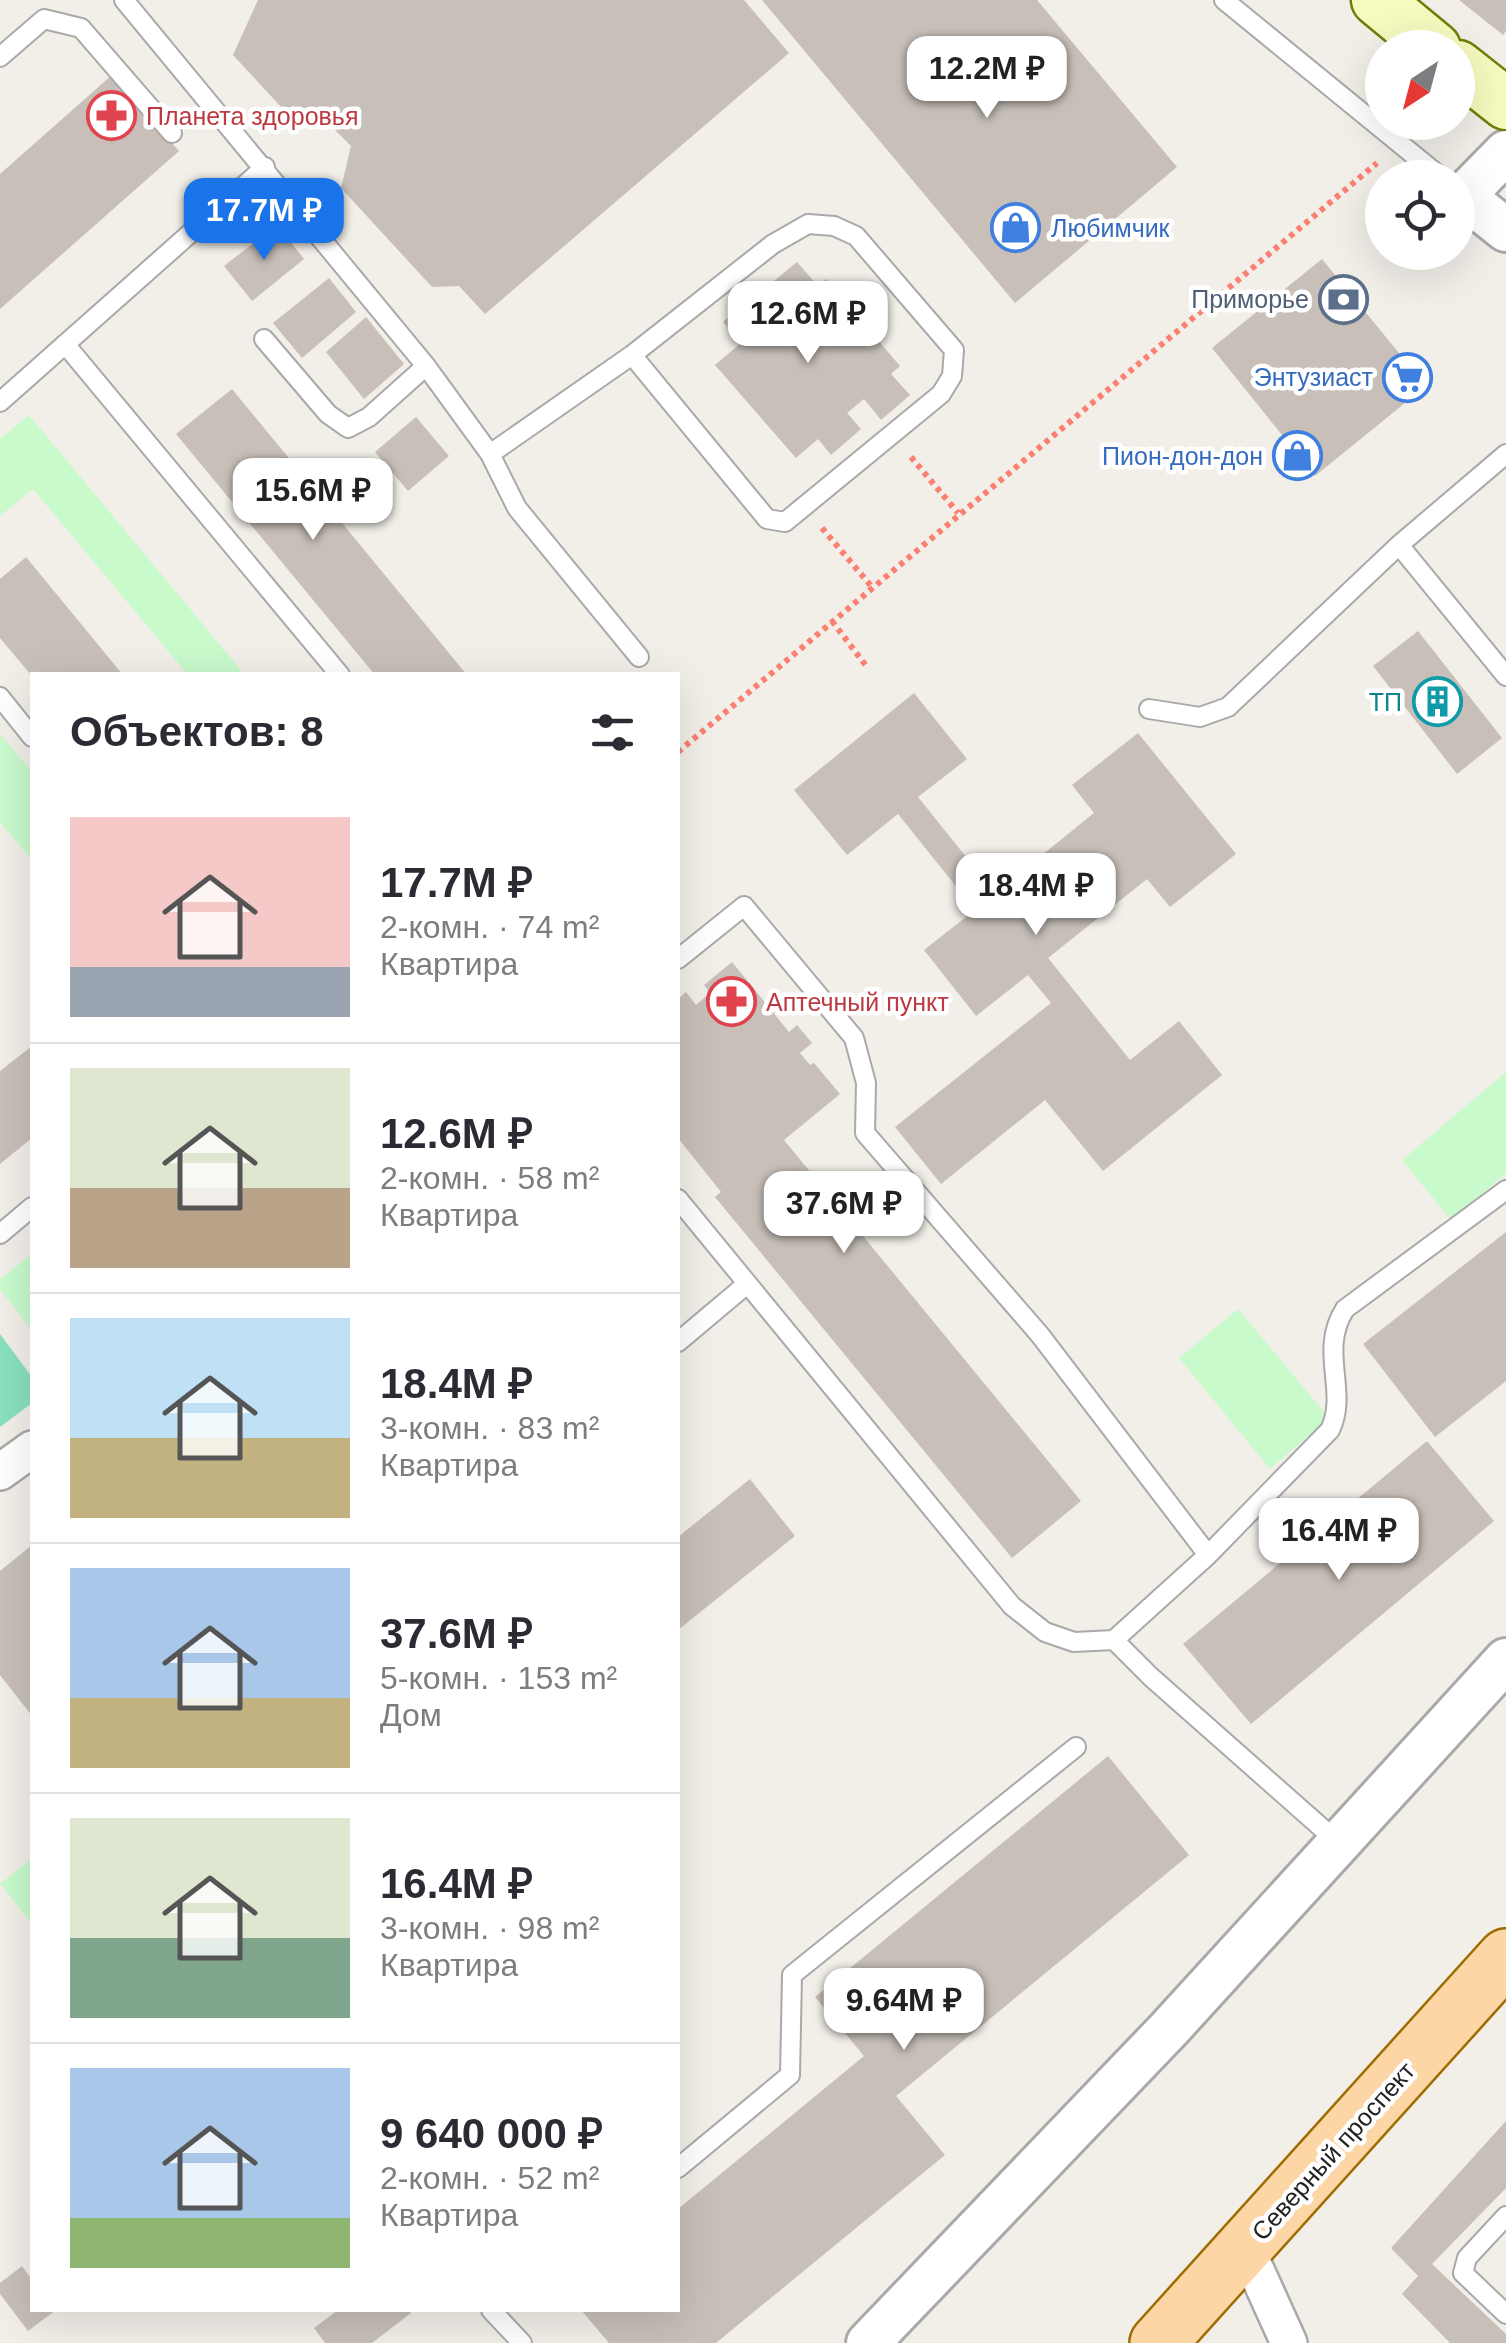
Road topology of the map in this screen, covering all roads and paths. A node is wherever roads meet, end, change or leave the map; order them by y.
1 (124, 0) edge
2 (1224, 0) edge
3 (1377, 0) edge
4 (1413, 30) edge
5 (0, 56) edge
6 (1475, 79) edge
7 (1506, 104) edge
8 (172, 133) dead end
9 (1401, 143) junction
10 (1506, 152) edge
11 (1421, 160) edge
12 (265, 167) junction
13 (1475, 173) edge
14 (1475, 205) edge
15 (1506, 230) edge
16 (264, 340) dead end
17 (64, 344) junction
18 (632, 355) junction
19 (426, 366) junction
20 (0, 402) edge
21 (893, 434) junction
22 (490, 454) junction
23 (1506, 454) edge
24 (805, 508) junction
25 (958, 514) junction
26 (1399, 545) junction
27 (872, 587) junction
28 (832, 621) junction
29 (639, 657) dead end
30 (867, 668) dead end
31 (337, 672) edge
32 (1506, 676) edge
33 (0, 697) edge
34 (1150, 709) dead end
35 (30, 734) edge
36 (680, 750) edge
37 (680, 956) edge
38 (1506, 1190) edge
39 (680, 1201) edge
40 (30, 1210) edge
41 (0, 1234) edge
42 (747, 1284) junction
43 (680, 1340) edge
44 (30, 1451) edge
45 (0, 1472) edge
46 (1208, 1556) junction
47 (1114, 1640) junction
48 (1506, 1660) edge
49 (1076, 1747) dead end
50 (1340, 1844) junction
51 (1506, 1958) edge
52 (680, 2166) edge
53 (1506, 2216) edge
54 (1246, 2248) junction
55 (499, 2312) edge
56 (1506, 2314) edge
57 (522, 2343) edge
58 (868, 2343) edge
59 (1158, 2343) edge
60 (1289, 2343) edge

1 - 12 lane
2 - 9 lane
3 - 4 main road
5 - 8 lane
6 - 7 main road
9 - 11 lane
9 - 25 path
10 - 13 street
12 - 17 lane
12 - 19 lane
14 - 15 street
16 - 19 lane
17 - 20 lane
17 - 31 lane
18 - 21 lane
18 - 22 lane
18 - 24 lane
19 - 22 lane
21 - 24 lane
21 - 25 path
22 - 29 lane
23 - 26 lane
24 - 27 path
25 - 27 path
26 - 32 lane
26 - 34 lane
27 - 28 path
28 - 30 path
28 - 36 path
33 - 35 lane
37 - 46 lane
38 - 46 lane
39 - 42 lane
40 - 41 lane
42 - 43 lane
42 - 47 lane
44 - 45 street
46 - 47 lane
47 - 50 lane
48 - 50 street
49 - 52 lane
50 - 58 street
51 - 54 main road, Северный проспект
53 - 56 lane
54 - 59 main road, Северный проспект
54 - 60 street
55 - 57 lane

